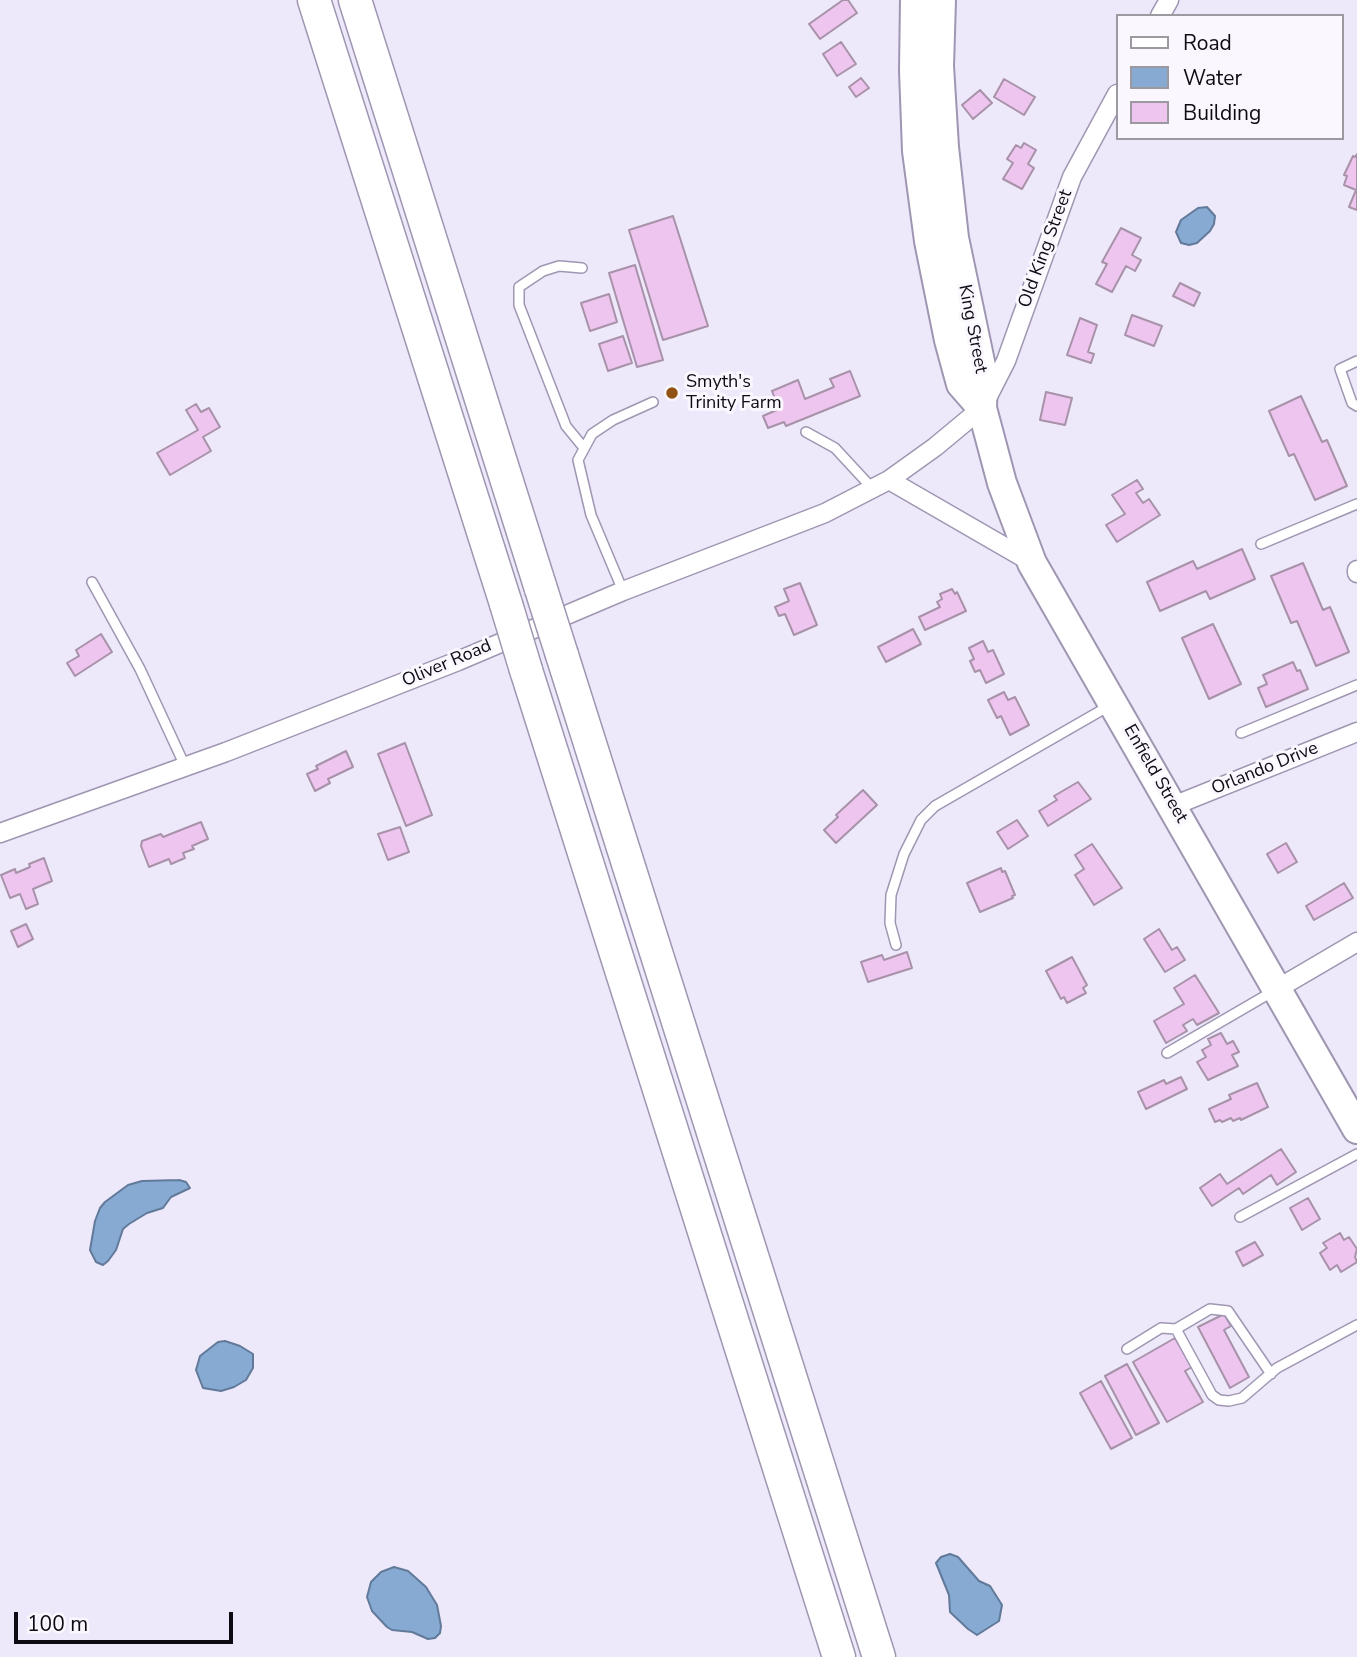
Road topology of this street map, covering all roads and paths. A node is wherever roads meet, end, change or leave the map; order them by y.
1 (314, 0) edge
2 (355, 0) edge
3 (928, 7) edge
4 (1116, 96) edge
5 (582, 268) dead end
6 (1357, 361) edge
7 (653, 402) dead end
8 (1357, 406) edge
9 (982, 408) junction
10 (806, 432) dead end
11 (584, 448) junction
12 (881, 484) junction
13 (1357, 505) edge
14 (1261, 544) dead end
15 (1032, 563) junction
16 (92, 582) dead end
17 (623, 591) junction
18 (1357, 685) edge
19 (1114, 704) junction
20 (1357, 732) edge
21 (1241, 733) dead end
22 (186, 766) junction
23 (1173, 806) junction
24 (0, 833) edge
25 (1357, 942) edge
26 (896, 945) dead end
27 (1277, 989) junction
28 (1167, 1053) dead end
29 (1356, 1125) edge
30 (1357, 1154) edge
31 (1240, 1217) dead end
32 (1357, 1325) edge
33 (1176, 1329) junction
34 (1127, 1349) dead end
35 (1271, 1374) junction
36 (839, 1657) edge
37 (879, 1657) edge

1 - 36 highway, bridge
2 - 37 highway, bridge
3 - 9 main road, King Street
4 - 9 street, Old King Street
5 - 11 lane
6 - 8 lane
7 - 11 lane
9 - 12 street, Oliver Road
9 - 15 main road, Enfield Street
10 - 12 lane
11 - 17 lane
12 - 15 street
12 - 17 street, Oliver Road
13 - 14 lane
15 - 19 main road, Enfield Street
16 - 22 lane
17 - 22 street, Oliver Road
18 - 21 lane
19 - 23 main road, Enfield Street
19 - 26 lane
20 - 23 street, Orlando Drive
22 - 24 street, Oliver Road
23 - 27 main road, Enfield Street
25 - 27 street
27 - 28 lane
27 - 29 main road, Enfield Street
30 - 31 lane
32 - 35 lane
33 - 34 lane
33 - 35 lane
33 - 35 lane

